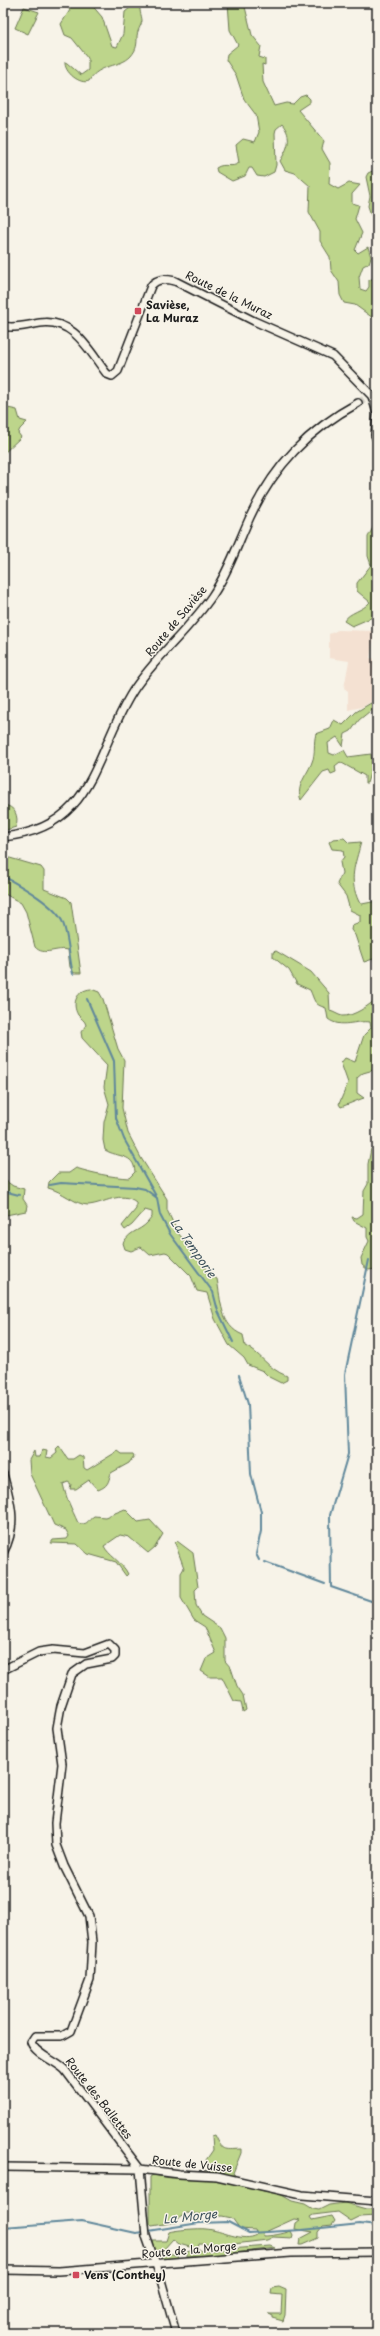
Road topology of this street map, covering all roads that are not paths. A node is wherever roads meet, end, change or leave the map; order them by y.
1 (3, 326) edge
2 (358, 403) tunnel mouth
3 (377, 413) edge
4 (377, 416) edge
5 (377, 440) edge
6 (3, 837) edge
7 (3, 1474) edge
8 (3, 1553) edge
9 (3, 1670) edge
10 (3, 2167) edge
11 (140, 2169) junction
12 (377, 2202) edge
13 (377, 2252) edge
14 (156, 2264) junction
15 (3, 2270) edge
16 (176, 2333) edge

1 - 3 street, Route de la Muraz
2 - 6 street, Route de Savièse
4 - 5 street
7 - 8 street
9 - 11 street, Route des Ballettes
10 - 11 street, Route de Vuisse
11 - 12 street, Route de Vuisse
11 - 14 street
13 - 14 street, Route de la Morge
14 - 15 street, Route de la Morge
14 - 16 street

